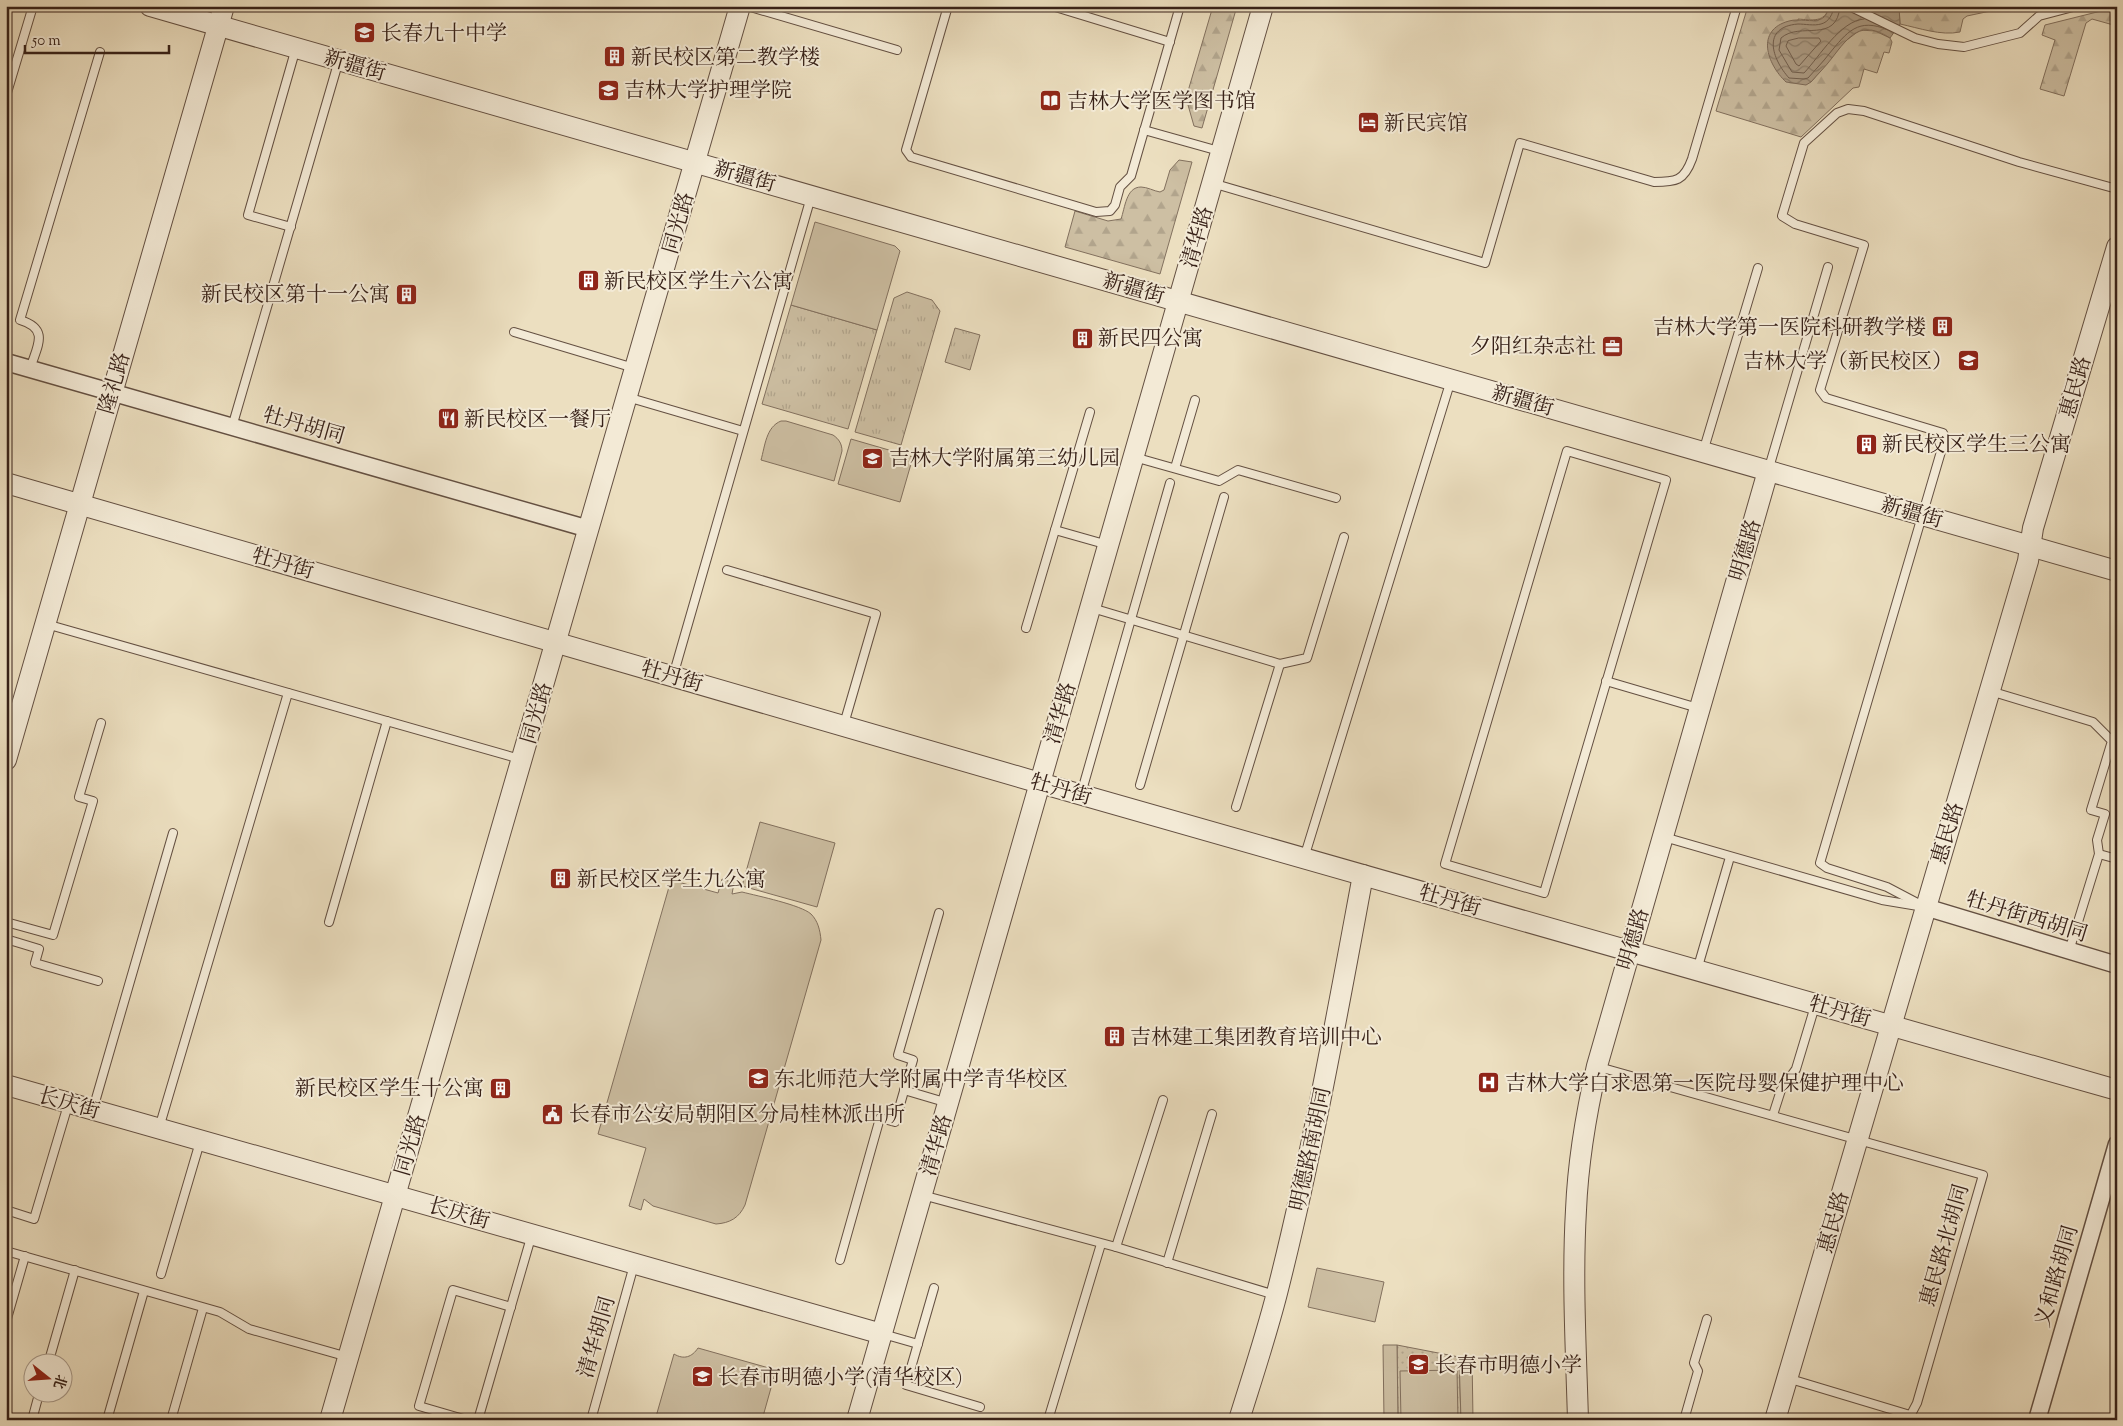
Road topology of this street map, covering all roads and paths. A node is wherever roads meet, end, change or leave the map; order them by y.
1 (33, 6) edge
2 (150, 6) edge
3 (224, 6) edge
4 (740, 6) edge
5 (747, 6) edge
6 (948, 6) edge
7 (1052, 6) edge
8 (1180, 6) edge
9 (1263, 6) edge
10 (1737, 6) edge
11 (1849, 6) edge
12 (2077, 6) edge
13 (218, 26) junction
14 (1170, 42) junction
15 (296, 48) junction
16 (897, 50) dead end
17 (100, 52) dead end
18 (339, 60) junction
19 (6, 96) edge
20 (1144, 130) junction
21 (1221, 152) junction
22 (696, 162) junction
23 (1212, 184) junction
24 (2117, 189) edge
25 (811, 195) junction
26 (291, 227) junction
27 (2117, 247) edge
28 (1828, 266) dead end
29 (1758, 268) dead end
30 (2112, 283) edge
31 (1178, 301) junction
32 (514, 332) dead end
33 (6, 362) edge
34 (636, 368) junction
35 (30, 369) junction
36 (1451, 380) junction
37 (112, 392) junction
38 (627, 397) junction
39 (1195, 400) dead end
40 (1090, 412) dead end
41 (232, 427) junction
42 (743, 431) junction
43 (1703, 452) junction
44 (1134, 457) junction
45 (1175, 468) junction
46 (1768, 471) junction
47 (6, 483) edge
48 (1170, 483) dead end
49 (1224, 497) dead end
50 (1336, 498) dead end
51 (79, 504) junction
52 (1923, 515) junction
53 (590, 529) junction
54 (1055, 530) junction
55 (1344, 537) dead end
56 (1108, 545) junction
57 (2030, 546) junction
58 (2116, 569) edge
59 (726, 570) dead end
60 (1090, 608) junction
61 (1131, 620) junction
62 (45, 624) junction
63 (1026, 628) dead end
64 (1183, 636) junction
65 (556, 642) junction
66 (1280, 664) junction
67 (672, 676) junction
68 (1606, 682) junction
69 (1989, 691) junction
70 (288, 693) junction
71 (1699, 708) junction
72 (387, 721) junction
73 (100, 723) dead end
74 (843, 726) junction
75 (6, 760) edge
76 (522, 760) junction
77 (1040, 783) junction
78 (1140, 785) dead end
79 (1080, 795) junction
80 (1236, 807) dead end
81 (173, 833) dead end
82 (1662, 837) junction
83 (2099, 854) junction
84 (1730, 856) junction
85 (1304, 858) junction
86 (2117, 859) edge
87 (1363, 875) junction
88 (1925, 908) junction
89 (939, 913) dead end
90 (6, 922) edge
91 (329, 922) dead end
92 (6, 939) edge
93 (1630, 951) junction
94 (2070, 951) junction
95 (2117, 965) edge
96 (1697, 970) junction
97 (98, 981) dead end
98 (1816, 1004) junction
99 (1890, 1025) junction
100 (1597, 1066) junction
101 (6, 1085) edge
102 (904, 1090) junction
103 (2117, 1090) edge
104 (1162, 1100) dead end
105 (68, 1103) junction
106 (948, 1103) junction
107 (93, 1109) junction
108 (1212, 1114) dead end
109 (1772, 1115) junction
110 (159, 1128) junction
111 (1857, 1138) junction
112 (200, 1140) junction
113 (2117, 1144) edge
114 (396, 1194) junction
115 (921, 1195) junction
116 (6, 1210) edge
117 (532, 1234) junction
118 (1101, 1244) junction
119 (1116, 1247) junction
120 (6, 1251) edge
121 (25, 1256) junction
122 (840, 1260) dead end
123 (635, 1263) junction
124 (1167, 1263) junction
125 (75, 1270) junction
126 (161, 1274) dead end
127 (934, 1288) dead end
128 (144, 1291) junction
129 (1277, 1295) junction
130 (511, 1307) junction
131 (203, 1308) junction
132 (1708, 1319) dead end
133 (6, 1322) edge
134 (882, 1334) junction
135 (918, 1344) junction
136 (51, 1354) edge
137 (348, 1357) junction
138 (1787, 1378) junction
139 (36, 1404) edge
140 (980, 1406) dead end
141 (1909, 1417) edge
142 (32, 1420) edge
143 (107, 1420) edge
144 (171, 1420) edge
145 (330, 1420) edge
146 (467, 1420) edge
147 (478, 1420) edge
148 (591, 1420) edge
149 (857, 1420) edge
150 (1048, 1420) edge
151 (1239, 1420) edge
152 (1578, 1420) edge
153 (1684, 1420) edge
154 (1775, 1420) edge
155 (2037, 1420) edge

1 - 19 lane
2 - 13 street, 新疆街
3 - 13 street, 隆礼路
4 - 22 street, 同光路
5 - 16 lane
6 - 20 lane
7 - 14 lane
8 - 14 lane
9 - 21 street, 清华路
10 - 23 lane
11 - 12 lane
13 - 15 street, 新疆街
13 - 37 street, 隆礼路
14 - 20 lane
15 - 18 street, 新疆街
15 - 26 lane
17 - 35 lane
18 - 22 street, 新疆街
18 - 26 lane
20 - 21 lane
21 - 23 street, 清华路
22 - 25 street, 新疆街
22 - 34 street, 同光路
23 - 31 street, 清华路
24 - 52 lane
25 - 31 street, 新疆街
25 - 42 lane
26 - 41 lane
27 - 30 street, 惠民路
28 - 46 lane
29 - 43 lane
30 - 57 street, 惠民路
31 - 36 street, 新疆街
31 - 44 street, 清华路
32 - 34 lane
33 - 35 street, 牡丹胡同
34 - 38 street, 同光路
35 - 37 street, 牡丹胡同
36 - 43 street, 新疆街
36 - 85 lane
37 - 41 street, 牡丹胡同
37 - 51 street, 隆礼路
38 - 42 lane
38 - 53 street, 同光路
39 - 45 lane
40 - 54 lane
41 - 53 street, 牡丹胡同
42 - 67 lane
43 - 46 street, 新疆街
44 - 45 lane
44 - 56 street, 清华路
45 - 50 lane
46 - 52 street, 新疆街
46 - 71 street, 明德路
47 - 51 street, 牡丹街
48 - 61 lane
49 - 64 lane
51 - 62 street, 隆礼路
51 - 65 street, 牡丹街
52 - 57 street, 新疆街
52 - 88 lane
53 - 65 street, 同光路
54 - 56 lane
54 - 63 lane
55 - 66 lane
56 - 60 street, 清华路
57 - 58 street, 新疆街
57 - 69 street, 惠民路
59 - 74 lane
60 - 61 lane
60 - 77 street, 清华路
61 - 64 lane
61 - 79 lane
62 - 70 lane
62 - 75 street, 隆礼路
64 - 66 lane
64 - 78 lane
65 - 67 street, 牡丹街
65 - 76 street, 同光路
66 - 80 lane
67 - 74 street, 牡丹街
68 - 68 lane
68 - 71 lane
69 - 83 lane
69 - 88 street, 惠民路
70 - 72 lane
70 - 110 lane
71 - 82 street, 明德路
72 - 76 lane
72 - 91 lane
73 - 90 lane
74 - 77 street, 牡丹街
76 - 114 street, 同光路
77 - 79 street, 牡丹街
77 - 106 street, 清华路
79 - 85 street, 牡丹街
81 - 107 lane
82 - 84 lane
82 - 93 street, 明德路
83 - 86 lane
83 - 94 lane
84 - 88 lane
84 - 96 lane
85 - 87 street, 牡丹街
87 - 93 street, 牡丹街
87 - 129 street, 明德路南胡同
88 - 94 street, 牡丹街西胡同
88 - 99 street, 惠民路
89 - 102 lane
92 - 97 lane
93 - 96 street, 牡丹街
93 - 100 street, 明德路
94 - 95 street, 牡丹街西胡同
96 - 98 street, 牡丹街
98 - 99 street, 牡丹街
98 - 109 lane
99 - 103 street, 牡丹街
99 - 111 street, 惠民路
100 - 109 lane
100 - 152 street, 明德路
101 - 105 street, 长庆街
102 - 106 lane
102 - 122 lane
104 - 119 lane
105 - 107 street, 长庆街
105 - 116 lane
106 - 115 street, 清华路
107 - 110 street, 长庆街
108 - 124 lane
109 - 111 lane
110 - 112 street, 长庆街
111 - 138 street, 惠民路
111 - 141 lane, 惠民路北胡同
112 - 114 street, 长庆街
112 - 126 lane
113 - 155 street, 义和路胡同
114 - 117 street, 长庆街
114 - 137 street, 同光路
115 - 118 lane
115 - 134 street, 清华路
117 - 123 street, 长庆街
117 - 130 lane
118 - 119 lane
118 - 150 lane
119 - 124 lane
120 - 121 lane
121 - 125 lane
121 - 133 lane
123 - 134 street, 长庆街
123 - 148 lane, 清华胡同
124 - 129 lane
125 - 128 lane
125 - 136 lane
127 - 135 lane
128 - 131 lane
128 - 143 lane
129 - 151 street, 明德路南胡同
130 - 146 lane
130 - 147 lane
131 - 137 lane
131 - 144 lane
132 - 153 lane
134 - 135 lane
134 - 149 street, 清华路
135 - 140 lane
137 - 145 street, 同光路
138 - 141 lane
138 - 154 street, 惠民路
139 - 142 lane

